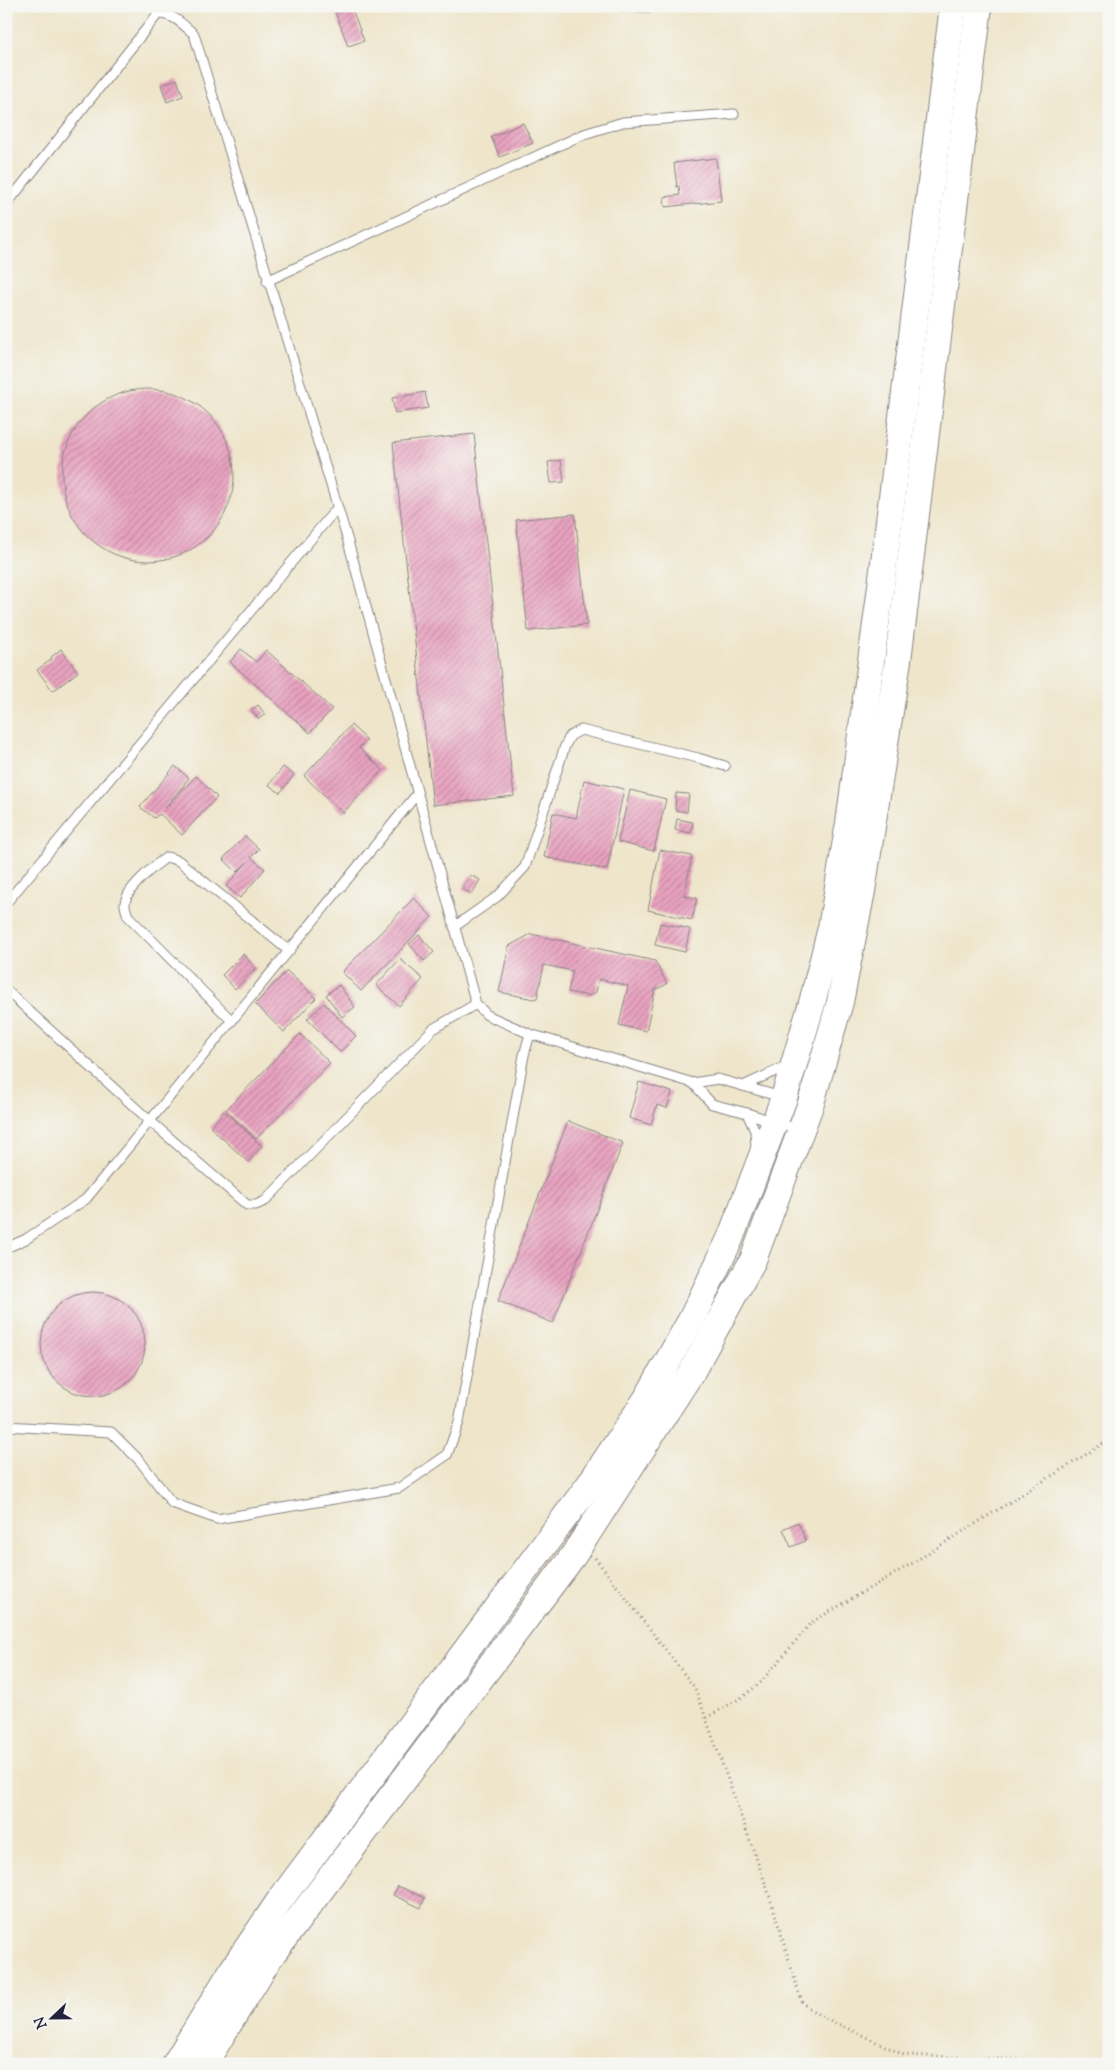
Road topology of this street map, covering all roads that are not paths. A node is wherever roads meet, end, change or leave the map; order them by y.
1 (938, 6) edge
2 (953, 6) edge
3 (981, 14) edge
4 (945, 69) junction
5 (734, 114) dead end
6 (6, 205) edge
7 (267, 281) junction
8 (337, 508) junction
9 (872, 655) junction
10 (898, 660) junction
11 (725, 766) dead end
12 (417, 794) junction
13 (6, 903) edge
14 (454, 926) junction
15 (289, 951) junction
16 (6, 990) edge
17 (476, 1004) junction
18 (232, 1021) junction
19 (530, 1034) junction
20 (794, 1062) junction
21 (692, 1083) junction
22 (743, 1086) junction
23 (797, 1101) junction
24 (747, 1113) junction
25 (150, 1121) junction
26 (774, 1123) junction
27 (801, 1131) junction
28 (754, 1179) junction
29 (6, 1248) edge
30 (6, 1426) edge
31 (175, 2064) edge
32 (204, 2064) edge

1 - 4 main road
2 - 4 main road
3 - 10 main road
4 - 9 main road
5 - 7 lane
6 - 7 lane
7 - 8 lane
8 - 12 lane
8 - 13 lane
9 - 10 main road
9 - 20 main road
10 - 23 main road
11 - 14 lane
12 - 14 lane
12 - 15 lane
14 - 17 lane
15 - 18 lane
15 - 18 lane
16 - 25 lane
17 - 19 lane
17 - 25 lane
18 - 25 lane
19 - 21 lane
19 - 30 lane
20 - 22 lane
20 - 23 main road
21 - 22 lane
21 - 24 lane
22 - 23 lane
23 - 26 main road
23 - 27 main road
24 - 26 lane
24 - 28 lane
25 - 29 lane
26 - 27 lane
26 - 28 main road
27 - 32 main road
28 - 31 main road

